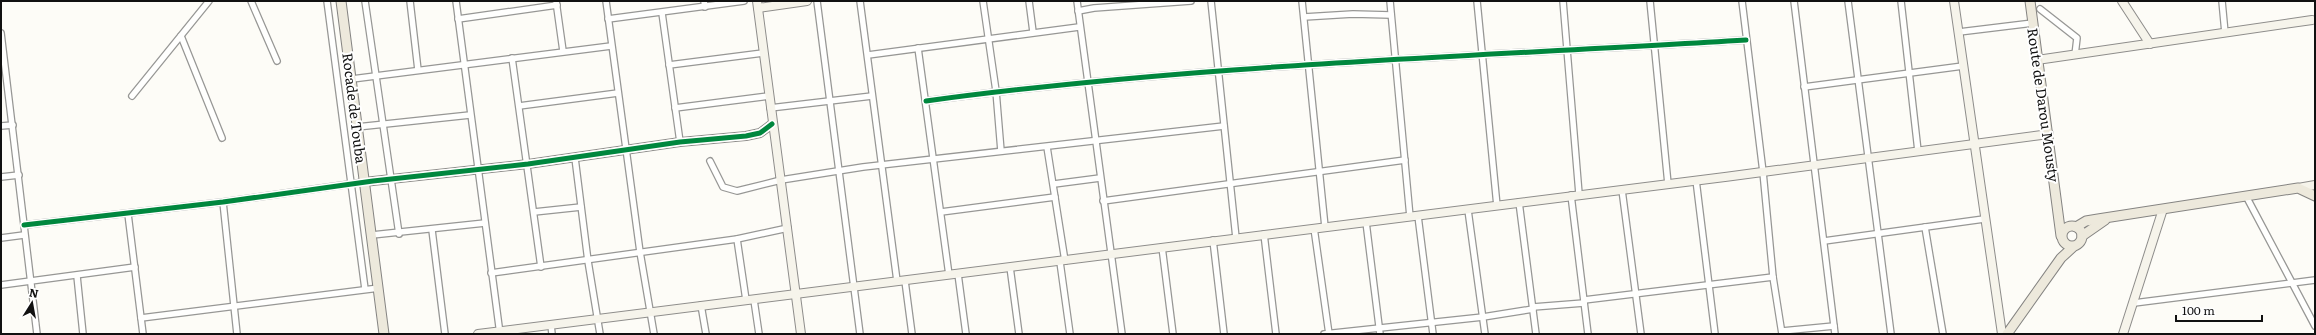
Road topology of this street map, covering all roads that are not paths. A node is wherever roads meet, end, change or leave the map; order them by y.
1 (209, 1) edge
2 (251, 1) edge
3 (327, 1) edge
4 (341, 1) edge
5 (365, 1) edge
6 (410, 1) edge
7 (456, 1) edge
8 (606, 1) edge
9 (744, 1) edge
10 (807, 1) edge
11 (817, 1) edge
12 (860, 1) edge
13 (982, 1) edge
14 (1029, 1) edge
15 (1077, 1) edge
16 (1191, 1) edge
17 (1211, 1) edge
18 (1302, 1) edge
19 (1390, 1) edge
20 (1477, 1) edge
21 (1564, 1) edge
22 (1650, 1) edge
23 (1742, 1) edge
24 (1794, 1) edge
25 (1848, 1) edge
26 (1901, 1) edge
27 (1954, 1) edge
28 (2030, 1) edge
29 (2122, 1) edge
30 (2222, 1) edge
31 (1178, 2) edge
32 (557, 3) edge
33 (704, 4) edge
34 (758, 4) edge
35 (2040, 9) dead end
36 (1078, 11) junction
37 (662, 13) junction
38 (1391, 15) junction
39 (1304, 17) junction
40 (458, 19) junction
41 (608, 19) junction
42 (2314, 20) edge
43 (2033, 23) junction
44 (1080, 27) junction
45 (1033, 32) junction
46 (1958, 32) junction
47 (1, 33) edge
48 (2225, 33) junction
49 (181, 36) junction
50 (988, 39) junction
51 (1746, 40) junction
52 (2150, 44) junction
53 (611, 46) junction
54 (1654, 46) junction
55 (918, 48) junction
56 (563, 51) junction
57 (1569, 51) junction
58 (764, 53) junction
59 (868, 55) junction
60 (2075, 55) junction
61 (1481, 56) junction
62 (512, 58) junction
63 (1395, 58) junction
64 (2037, 60) junction
65 (276, 61) dead end
66 (464, 64) junction
67 (669, 65) junction
68 (1310, 65) junction
69 (1963, 66) junction
70 (418, 70) junction
71 (1219, 70) junction
72 (1908, 73) junction
73 (377, 76) junction
74 (352, 79) junction
75 (1860, 80) junction
76 (1087, 81) junction
77 (1804, 87) junction
78 (996, 91) junction
79 (618, 93) junction
80 (132, 96) dead end
81 (769, 96) junction
82 (872, 96) junction
83 (829, 100) junction
84 (926, 101) junction
85 (519, 106) junction
86 (675, 108) junction
87 (770, 108) junction
88 (470, 115) junction
89 (384, 124) junction
90 (772, 124) junction
91 (13, 125) junction
92 (1, 126) edge
93 (1224, 126) junction
94 (357, 127) junction
95 (2048, 134) junction
96 (222, 138) dead end
97 (680, 142) junction
98 (1095, 142) junction
99 (1973, 144) junction
100 (1047, 147) junction
101 (626, 149) junction
102 (1001, 151) junction
103 (1918, 151) junction
104 (575, 158) junction
105 (1869, 158) junction
106 (934, 159) junction
107 (1405, 160) junction
108 (710, 161) dead end
109 (528, 164) junction
110 (883, 165) junction
111 (1814, 166) junction
112 (479, 170) junction
113 (839, 171) junction
114 (1763, 172) junction
115 (1320, 173) junction
116 (19, 175) junction
117 (1, 177) edge
118 (1100, 178) junction
119 (392, 180) junction
120 (781, 180) junction
121 (1696, 180) junction
122 (364, 182) junction
123 (352, 183) junction
124 (1054, 184) junction
125 (1668, 184) junction
126 (1230, 185) junction
127 (2315, 185) edge
128 (2298, 188) junction
129 (1622, 190) junction
130 (1575, 195) junction
131 (2246, 196) junction
132 (2315, 196) edge
133 (1055, 197) junction
134 (1103, 201) junction
135 (223, 202) junction
136 (1519, 202) junction
137 (1497, 206) junction
138 (581, 207) junction
139 (2163, 209) junction
140 (1468, 210) junction
141 (2058, 210) junction
142 (534, 212) junction
143 (941, 212) junction
144 (128, 214) junction
145 (1414, 217) junction
146 (2108, 218) junction
147 (1984, 220) junction
148 (1366, 222) junction
149 (485, 223) junction
150 (24, 226) junction
151 (2075, 226) junction
152 (1325, 227) junction
153 (1925, 227) junction
154 (788, 228) junction
155 (1314, 228) junction
156 (432, 230) junction
157 (1877, 233) junction
158 (399, 234) junction
159 (1264, 234) junction
160 (24, 235) junction
161 (372, 235) junction
162 (2082, 236) junction
163 (1, 238) edge
164 (1236, 238) junction
165 (737, 239) junction
166 (1213, 240) junction
167 (1824, 241) junction
168 (2066, 242) junction
169 (1162, 247) junction
170 (640, 252) junction
171 (1111, 255) junction
172 (588, 261) junction
173 (1062, 261) junction
174 (135, 267) junction
175 (542, 267) junction
176 (1010, 267) junction
177 (491, 273) junction
178 (958, 274) junction
179 (949, 275) junction
180 (77, 276) junction
181 (1773, 277) junction
182 (2315, 280) edge
183 (30, 281) junction
184 (901, 281) junction
185 (2293, 283) junction
186 (1, 285) edge
187 (1708, 285) junction
188 (854, 286) junction
189 (379, 288) junction
190 (365, 289) junction
191 (797, 294) junction
192 (1636, 294) junction
193 (750, 300) junction
194 (1584, 301) junction
195 (2134, 303) junction
196 (234, 305) junction
197 (702, 305) junction
198 (1533, 308) junction
199 (651, 313) junction
200 (1483, 317) junction
201 (141, 318) junction
202 (598, 319) junction
203 (1431, 322) junction
204 (551, 325) junction
205 (1834, 326) junction
206 (2315, 326) edge
207 (1379, 331) edge
208 (499, 333) edge
209 (1782, 333) edge
210 (37, 334) edge
211 (83, 334) edge
212 (143, 334) edge
213 (237, 334) edge
214 (384, 334) edge
215 (445, 334) edge
216 (478, 334) edge
217 (552, 334) edge
218 (600, 334) edge
219 (654, 334) edge
220 (706, 334) edge
221 (759, 334) edge
222 (802, 334) edge
223 (860, 334) edge
224 (912, 334) edge
225 (966, 334) edge
226 (1019, 334) edge
227 (1070, 334) edge
228 (1122, 334) edge
229 (1172, 334) edge
230 (1224, 334) edge
231 (1276, 334) edge
232 (1327, 334) edge
233 (1433, 334) edge
234 (1485, 334) edge
235 (1536, 334) edge
236 (1588, 334) edge
237 (1641, 334) edge
238 (1715, 334) edge
239 (1835, 334) edge
240 (1891, 334) edge
241 (1943, 334) edge
242 (2002, 334) edge
243 (2007, 334) edge
244 (2123, 334) edge

1 - 49 street
2 - 65 street
3 - 123 street
4 - 74 main road, Rocade de Touba
5 - 73 street
6 - 70 street
7 - 40 street
8 - 41 street
9 - 33 street
10 - 34 street
11 - 83 street
12 - 59 street
13 - 50 street
14 - 45 street
15 - 36 street
16 - 31 street
17 - 71 street
18 - 39 street
19 - 38 street
20 - 61 street
21 - 57 street
22 - 54 street
23 - 51 street
24 - 77 street
25 - 75 street
26 - 72 street
27 - 46 street
28 - 43 main road, Route de Darou Mousty
29 - 52 street
30 - 48 street
31 - 36 street
32 - 40 street
32 - 56 street
33 - 37 street
34 - 58 street
35 - 60 street
36 - 44 street
37 - 41 street
37 - 67 street
38 - 39 street
38 - 63 street
39 - 68 street
40 - 66 street
41 - 53 street
42 - 48 street
43 - 46 street
43 - 64 main road, Route de Darou Mousty
44 - 45 street
44 - 76 street
45 - 50 street
46 - 69 street
47 - 91 street
48 - 52 street
49 - 80 street
49 - 96 street
50 - 55 street
50 - 78 street
51 - 54 street
51 - 114 street
52 - 60 street
53 - 56 street
53 - 79 street
54 - 57 street
54 - 125 street
55 - 59 street
55 - 84 street
56 - 62 street
57 - 61 street
57 - 130 street
58 - 67 street
58 - 81 street
59 - 82 street
60 - 64 street
61 - 63 street
61 - 137 street
62 - 66 street
62 - 85 street
63 - 68 street
63 - 107 street
64 - 95 main road, Route de Darou Mousty
66 - 70 street
66 - 88 street
67 - 86 street
68 - 71 street
68 - 115 street
69 - 72 street
69 - 99 street
70 - 73 street
71 - 76 street
71 - 93 street
72 - 75 street
72 - 103 street
73 - 74 street
73 - 89 street
74 - 94 main road, Rocade de Touba
75 - 77 street
75 - 105 street
76 - 78 street
76 - 98 street
77 - 111 street
78 - 84 street
78 - 102 street
79 - 85 street
79 - 101 street
81 - 86 street
81 - 87 street
82 - 83 street
82 - 110 street
83 - 87 street
83 - 113 street
84 - 106 street
85 - 109 street
86 - 97 street
87 - 90 street
88 - 89 street
88 - 112 street
89 - 94 street
89 - 119 street
90 - 97 street
90 - 120 street
91 - 92 street
91 - 116 street
93 - 98 street
93 - 126 street
94 - 122 main road, Rocade de Touba
95 - 99 street
95 - 141 main road, Route de Darou Mousty
97 - 101 street
98 - 100 street
98 - 118 street
99 - 103 street
99 - 147 street
100 - 102 street
100 - 124 street
101 - 104 street
101 - 170 street
102 - 106 street
103 - 105 street
104 - 109 street
104 - 138 street
105 - 111 street
105 - 157 street
106 - 110 street
106 - 143 street
107 - 115 street
107 - 145 street
108 - 120 street
109 - 112 street
109 - 142 street
110 - 113 street
110 - 184 street
111 - 114 street
111 - 167 street
112 - 119 street
112 - 149 street
113 - 120 street
113 - 188 street
114 - 121 street
114 - 181 street
115 - 126 street
115 - 152 street
116 - 117 street
116 - 150 street
118 - 124 street
118 - 134 street
119 - 122 street
119 - 158 street
120 - 154 street
121 - 125 street
121 - 187 street
122 - 123 street
122 - 161 main road, Rocade de Touba
123 - 135 street
123 - 190 street
124 - 133 street
125 - 129 street
126 - 134 street
126 - 164 street
127 - 128 street
128 - 131 main road
128 - 132 main road
129 - 130 street
129 - 192 street
130 - 136 street
130 - 194 street
131 - 139 main road
131 - 185 street
133 - 143 street
133 - 173 street
134 - 171 street
135 - 144 street
135 - 196 street
136 - 137 street
136 - 198 street
137 - 140 street
138 - 142 street
138 - 172 street
139 - 146 main road
139 - 195 street
140 - 145 street
140 - 200 street
141 - 151 main road
141 - 168 main road, Route de Darou Mousty
142 - 175 street
143 - 179 street
144 - 150 street
144 - 174 street
145 - 148 street
145 - 203 street
146 - 151 main road
146 - 162 main road
147 - 153 street
147 - 242 street
148 - 152 street
148 - 207 street
149 - 156 street
149 - 177 street
150 - 160 street
151 - 162 main road
151 - 168 main road
152 - 155 street
153 - 157 street
153 - 241 street
154 - 165 street
154 - 191 street
155 - 159 street
155 - 232 street
156 - 158 street
156 - 215 street
157 - 167 street
157 - 240 street
158 - 161 street
159 - 164 street
159 - 231 street
160 - 163 street
160 - 183 street
161 - 189 main road, Rocade de Touba
162 - 168 main road
164 - 166 street
165 - 170 street
165 - 193 street
166 - 169 street
166 - 230 street
167 - 205 street
168 - 243 main road
169 - 171 street
169 - 229 street
170 - 172 street
170 - 199 street
171 - 173 street
171 - 228 street
172 - 175 street
172 - 202 street
173 - 176 street
173 - 227 street
174 - 180 street
174 - 201 street
175 - 177 street
176 - 178 street
176 - 226 street
177 - 208 street
178 - 179 street
178 - 225 street
179 - 184 street
180 - 183 street
180 - 211 street
181 - 187 street
181 - 209 street
182 - 185 street
183 - 186 street
183 - 210 street
184 - 188 street
184 - 224 street
185 - 195 street
185 - 206 street
187 - 192 street
187 - 238 street
188 - 191 street
188 - 223 street
189 - 190 street
189 - 214 main road, Rocade de Touba
190 - 196 street
191 - 193 street
191 - 222 street
192 - 194 street
192 - 237 street
193 - 197 street
193 - 221 street
194 - 198 street
194 - 236 street
195 - 244 street
196 - 201 street
196 - 213 street
197 - 199 street
197 - 220 street
198 - 200 street
198 - 235 street
199 - 202 street
199 - 219 street
200 - 203 street
200 - 234 street
201 - 212 street
202 - 204 street
202 - 218 street
203 - 207 street
203 - 233 street
204 - 208 street
204 - 217 street
205 - 209 street
205 - 239 street
207 - 232 street
208 - 216 street

